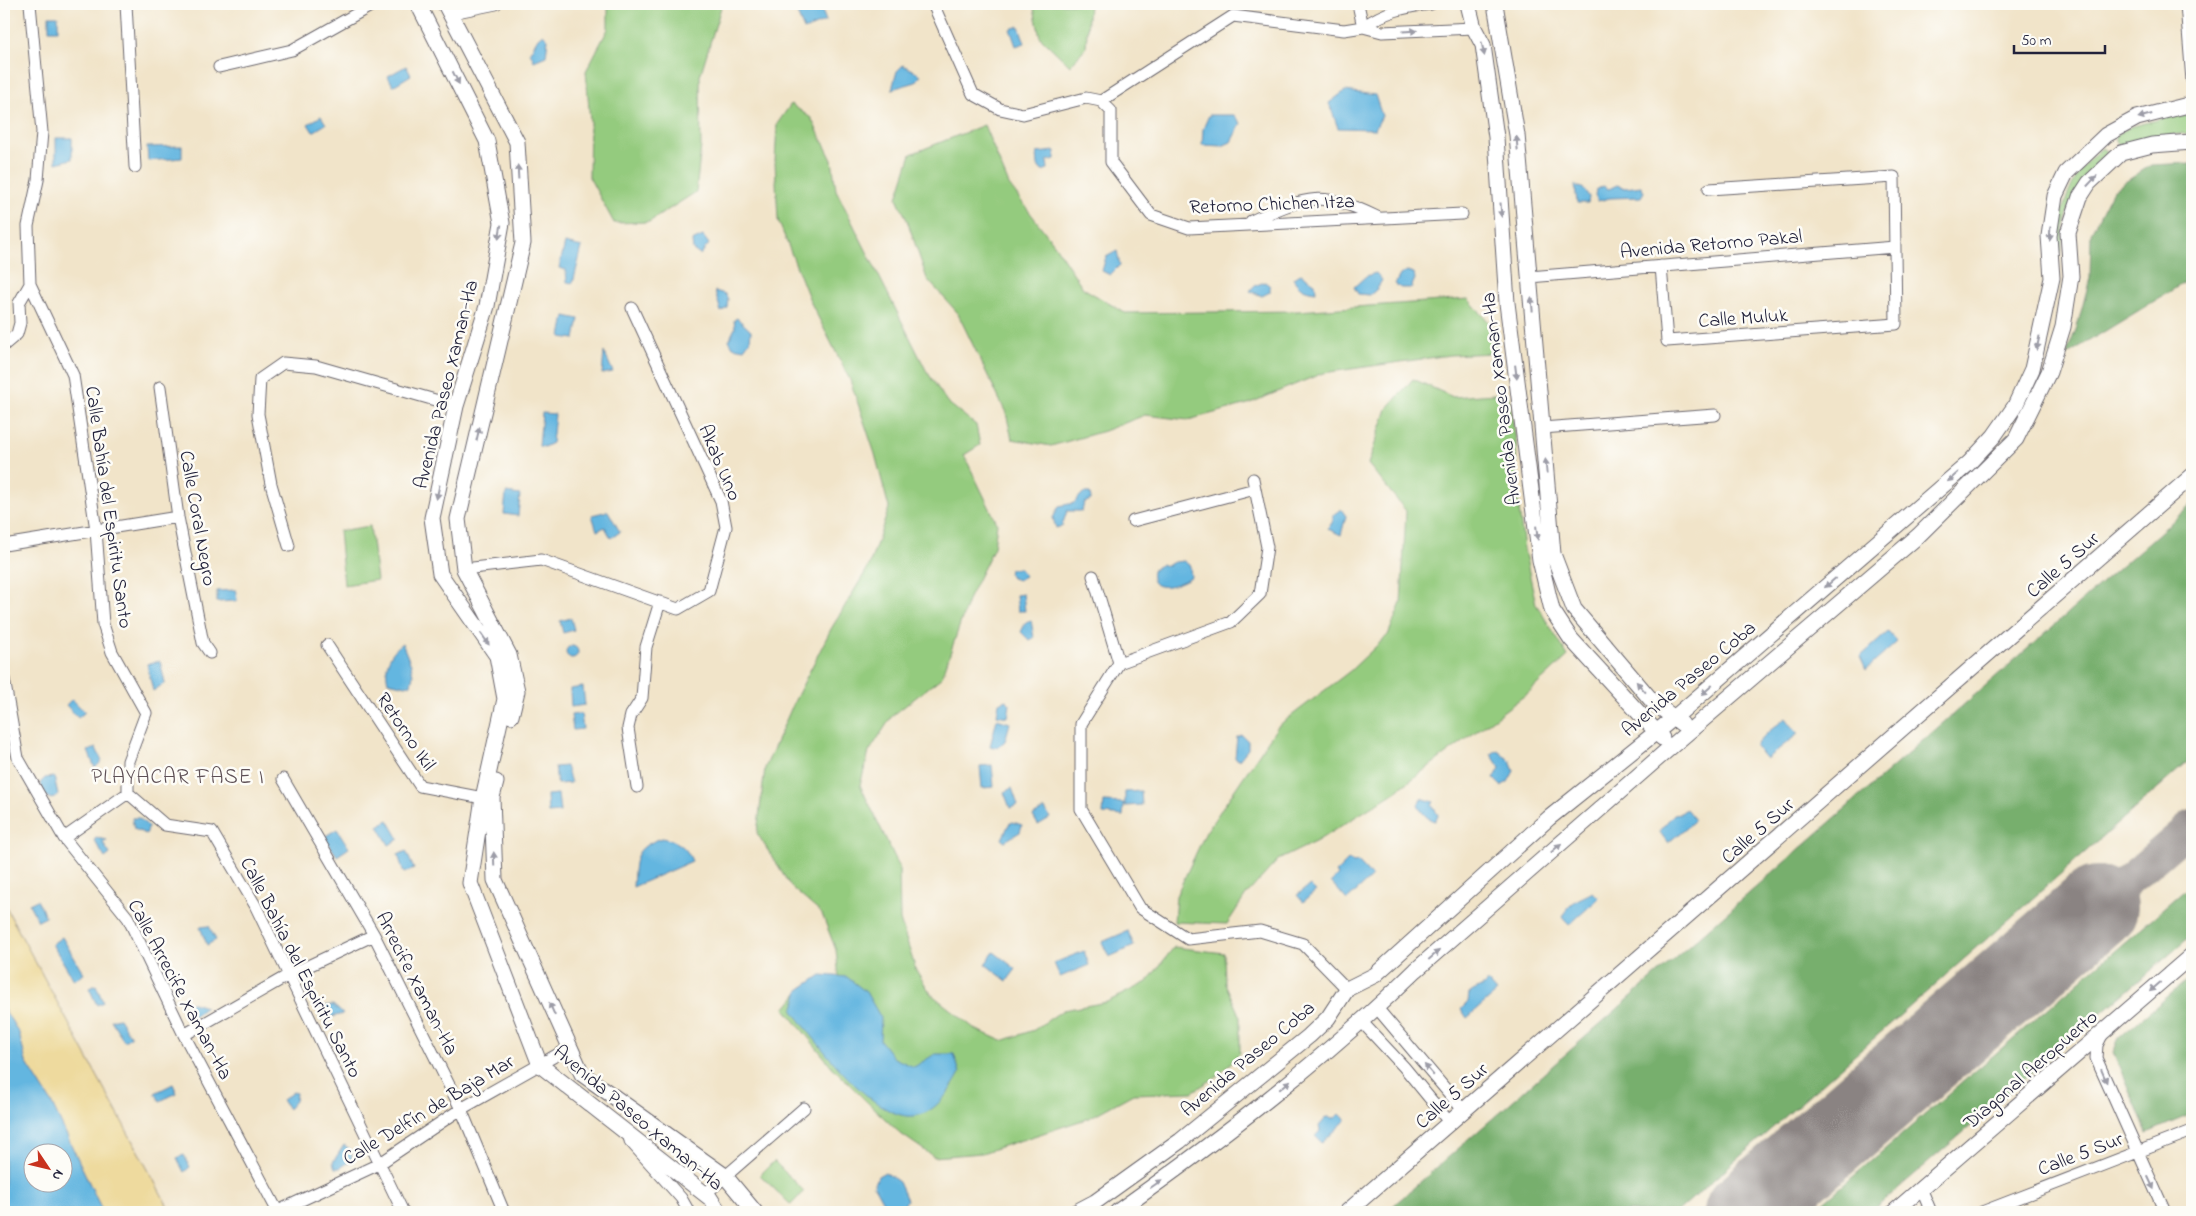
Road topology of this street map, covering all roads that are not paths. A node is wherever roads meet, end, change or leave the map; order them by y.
1 (30, 4) edge
2 (126, 4) edge
3 (374, 4) edge
4 (418, 4) edge
5 (496, 4) edge
6 (933, 4) edge
7 (1358, 4) edge
8 (1431, 4) edge
9 (1468, 4) edge
10 (1495, 4) edge
11 (2186, 4) edge
12 (447, 7) edge
13 (1231, 10) edge
14 (1363, 27) junction
15 (1474, 28) junction
16 (460, 34) junction
17 (439, 46) junction
18 (219, 67) dead end
19 (2192, 82) edge
20 (1101, 101) junction
21 (2192, 104) edge
22 (2192, 142) edge
23 (135, 167) dead end
24 (1709, 189) dead end
25 (1462, 214) dead end
26 (1378, 218) junction
27 (1245, 224) junction
28 (1895, 248) junction
29 (1661, 266) junction
30 (1529, 277) junction
31 (30, 284) junction
32 (632, 308) dead end
33 (2044, 314) junction
34 (2062, 327) junction
35 (476, 342) junction
36 (4, 345) edge
37 (498, 348) junction
38 (160, 387) dead end
39 (456, 406) junction
40 (1715, 415) dead end
41 (1542, 428) junction
42 (446, 457) junction
43 (471, 461) junction
44 (2192, 476) edge
45 (178, 517) junction
46 (1133, 521) dead end
47 (96, 530) junction
48 (4, 545) edge
49 (289, 546) dead end
50 (464, 569) junction
51 (1093, 576) dead end
52 (660, 602) junction
53 (327, 645) dead end
54 (210, 653) dead end
55 (1119, 663) junction
56 (4, 679) edge
57 (1675, 717) junction
58 (1690, 731) junction
59 (1655, 732) junction
60 (1672, 746) junction
61 (283, 779) dead end
62 (637, 787) dead end
63 (128, 793) junction
64 (482, 798) junction
65 (64, 838) junction
66 (374, 935) junction
67 (1400, 952) junction
68 (2192, 955) edge
69 (1416, 970) junction
70 (287, 976) junction
71 (1347, 989) junction
72 (1377, 1008) junction
73 (1361, 1021) junction
74 (2104, 1032) junction
75 (184, 1035) junction
76 (1309, 1036) junction
77 (569, 1048) junction
78 (1324, 1053) junction
79 (540, 1065) junction
80 (804, 1108) dead end
81 (461, 1109) junction
82 (1464, 1111) junction
83 (610, 1120) junction
84 (1450, 1123) junction
85 (2192, 1131) edge
86 (2137, 1153) junction
87 (379, 1164) junction
88 (725, 1176) junction
89 (1921, 1188) junction
90 (705, 1194) junction
91 (278, 1212) edge
92 (403, 1212) edge
93 (504, 1212) edge
94 (689, 1212) edge
95 (719, 1212) edge
96 (755, 1212) edge
97 (1076, 1212) edge
98 (1116, 1212) edge
99 (1347, 1212) edge
100 (1894, 1212) edge
101 (1931, 1212) edge
102 (1982, 1212) edge
103 (2164, 1212) edge

1 - 31 street, Calle Bahía del Espiritu Santo
2 - 23 street
3 - 18 street
4 - 17 main road, Avenida Paseo Xaman-Ha
5 - 12 street
6 - 20 street
7 - 14 street
8 - 14 street
9 - 15 main road, Avenida Paseo Xaman-Ha
30 -> 10 main road, Avenida Paseo Xaman-Ha
11 - 19 street
12 - 16 main road, Avenida Paseo Xaman-Ha
13 - 14 street
13 - 20 street
14 -> 15 street
15 -> 59 main road, Avenida Paseo Xaman-Ha
16 - 17 main road
37 -> 16 main road, Avenida Paseo Xaman-Ha
17 -> 35 main road, Avenida Paseo Xaman-Ha
20 - 27 street, Retorno Chichen Itza
21 -> 33 main road, Avenida Paseo Coba
34 -> 22 main road, Avenida Paseo Coba
24 - 28 street
25 - 26 street, Retorno Chichen Itza
26 - 27 street, Retorno Chichen Itza
26 - 27 street
28 - 29 street, Avenida Retorno Pakal
28 - 29 street, Calle Muluk
29 - 30 street, Avenida Retorno Pakal
41 -> 30 main road, Avenida Paseo Xaman-Ha
31 - 36 street
31 - 47 street, Calle Bahía del Espiritu Santo
32 - 52 street, Akab Uno
33 - 34 main road
33 -> 57 main road, Avenida Paseo Coba
34 - 58 main road, Avenida Paseo Coba
35 - 37 main road
35 - 39 main road, Avenida Paseo Xaman-Ha
43 -> 37 main road, Avenida Paseo Xaman-Ha
38 - 45 street, Calle Coral Negro
39 - 42 main road, Avenida Paseo Xaman-Ha
39 - 49 street
40 - 41 street
57 -> 41 main road, Avenida Paseo Xaman-Ha
42 - 43 main road
42 -> 64 main road, Avenida Paseo Xaman-Ha
43 - 50 main road, Avenida Paseo Xaman-Ha
44 - 82 main road, Calle 5 Sur
45 - 47 street
45 - 54 street, Calle Coral Negro
46 - 55 street
47 - 48 street
47 - 63 street, Calle Bahía del Espiritu Santo
50 - 52 street, Akab Uno
77 -> 50 main road, Avenida Paseo Xaman-Ha
51 - 55 street
52 - 62 street
53 - 64 street, Retorno Ikil
55 - 71 street
56 - 65 street, Calle Arrecife Xaman-Ha
57 - 58 main road, Avenida Paseo Xaman-Ha
57 - 59 main road, Avenida Paseo Coba
58 - 60 main road, Avenida Paseo Coba
59 - 60 main road, Avenida Paseo Xaman-Ha
59 - 67 main road, Avenida Paseo Coba
69 -> 60 main road, Avenida Paseo Coba
61 - 66 street, Arrecife Xaman-Ha
63 - 65 street
63 - 70 street, Calle Bahía del Espiritu Santo
64 - 79 main road, Avenida Paseo Xaman-Ha
65 - 75 street, Calle Arrecife Xaman-Ha
66 - 70 street
66 - 81 street, Arrecife Xaman-Ha
67 - 69 main road
67 - 71 main road, Avenida Paseo Coba
68 -> 74 main road, Diagonal Aeropuerto
69 - 72 main road, Avenida Paseo Coba
70 - 75 street
70 - 87 street, Calle Bahía del Espiritu Santo
71 - 76 main road, Avenida Paseo Coba
72 - 73 main road, Avenida Paseo Coba
82 -> 72 street
73 - 78 main road, Avenida Paseo Coba
73 - 84 street
74 -> 86 street
74 - 89 main road, Diagonal Aeropuerto
75 - 91 street, Calle Arrecife Xaman-Ha
76 - 78 main road
76 - 97 main road, Avenida Paseo Coba
77 - 79 street, Calle Delfín de Baja Mar
77 - 88 main road, Avenida Paseo Xaman-Ha
98 -> 78 main road, Avenida Paseo Coba
79 - 81 street, Calle Delfín de Baja Mar
79 - 83 main road, Avenida Paseo Xaman-Ha
80 - 88 street
81 - 87 street, Calle Delfín de Baja Mar
81 - 93 street, Arrecife Xaman-Ha
82 - 84 main road, Calle 5 Sur
83 - 90 main road, Avenida Paseo Xaman-Ha
83 - 94 street
84 - 99 main road, Calle 5 Sur
85 - 86 street, Calle 5 Sur
86 - 102 street, Calle 5 Sur
86 -> 103 street
87 - 91 street, Calle Delfín de Baja Mar
87 - 92 street, Calle Bahía del Espiritu Santo
88 - 90 street
88 - 96 main road, Avenida Paseo Xaman-Ha
89 - 100 main road, Diagonal Aeropuerto
89 - 101 street
90 - 95 main road, Avenida Paseo Xaman-Ha

